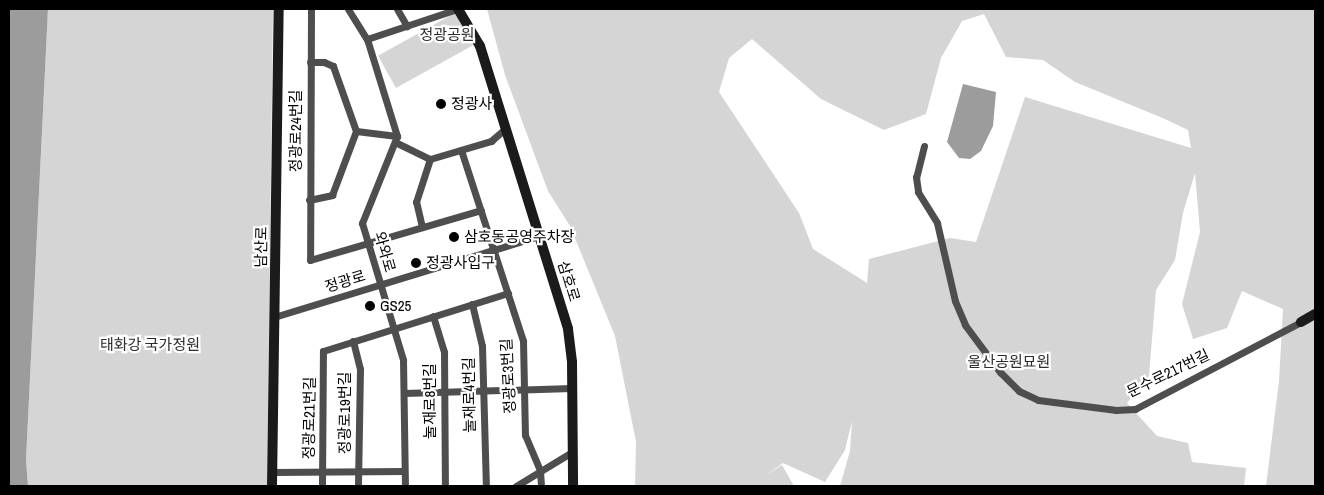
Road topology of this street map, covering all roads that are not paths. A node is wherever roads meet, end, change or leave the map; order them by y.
1 (279, 9) edge
2 (311, 9) edge
3 (348, 9) edge
4 (397, 9) edge
5 (458, 9) edge
6 (407, 26) junction
7 (367, 39) junction
8 (310, 62) junction
9 (505, 129) junction
10 (356, 131) junction
11 (396, 139) junction
12 (924, 146) dead end
13 (461, 150) junction
14 (430, 159) junction
15 (310, 200) junction
16 (481, 210) junction
17 (422, 227) junction
18 (539, 236) junction
19 (367, 243) junction
20 (495, 251) junction
21 (380, 285) junction
22 (508, 293) junction
23 (472, 304) junction
24 (1315, 314) edge
25 (434, 316) junction
26 (274, 317) junction
27 (1301, 322) joint
28 (394, 328) junction
29 (352, 342) junction
30 (572, 388) junction
31 (523, 390) junction
32 (482, 391) junction
33 (443, 392) junction
34 (404, 393) junction
35 (572, 452) junction
36 (322, 471) junction
37 (359, 471) junction
38 (404, 471) junction
39 (540, 471) junction
40 (273, 472) junction
41 (272, 486) edge
42 (322, 486) edge
43 (358, 486) edge
44 (404, 486) edge
45 (445, 486) edge
46 (486, 486) edge
47 (516, 486) edge
48 (540, 486) edge
49 (573, 486) edge

1 - 26 main road, 남산로
2 - 8 street, 정광로24번길
3 - 7 street
4 - 6 street
5 - 6 street
5 - 9 main road, 삼호로
6 - 7 street
7 - 11 street
8 - 10 street
8 - 15 street, 정광로24번길
9 - 13 street
9 - 18 main road, 삼호로
10 - 11 street
10 - 15 street
11 - 14 street
11 - 19 street, 와와로
12 - 27 street, 문수로217번길
13 - 14 street
13 - 16 street, 정광로3번길
14 - 17 street
15 - 19 street, 정광로24번길
16 - 17 street
16 - 20 street, 정광로3번길
17 - 19 street
18 - 20 street, 정광로
18 - 30 main road, 삼호로
19 - 21 street, 와와로
20 - 21 street, 정광로
20 - 22 street, 정광로3번길
21 - 26 street, 정광로
21 - 28 street, 와와로
22 - 23 street
22 - 31 street, 정광로3번길
23 - 25 street
23 - 32 street, 눌재로4번길
24 - 27 main road, 문수로217번길
25 - 28 street
25 - 33 street, 눌재로8번길
26 - 40 main road, 남산로
28 - 29 street
28 - 34 street, 와와로
29 - 36 street, 정광로21번길
29 - 37 street, 정광로19번길
30 - 31 street
30 - 35 main road, 삼호로
31 - 32 street
31 - 39 street, 정광로3번길
32 - 33 street
32 - 46 street, 눌재로4번길
33 - 34 street
33 - 45 street, 눌재로8번길
34 - 38 street, 와와로
35 - 39 street
35 - 49 main road, 삼호로
36 - 37 street
36 - 40 street
36 - 42 street, 정광로21번길
37 - 38 street
37 - 43 street, 정광로19번길
38 - 44 street, 와와로
39 - 47 street
39 - 48 street
40 - 41 main road, 남산로

